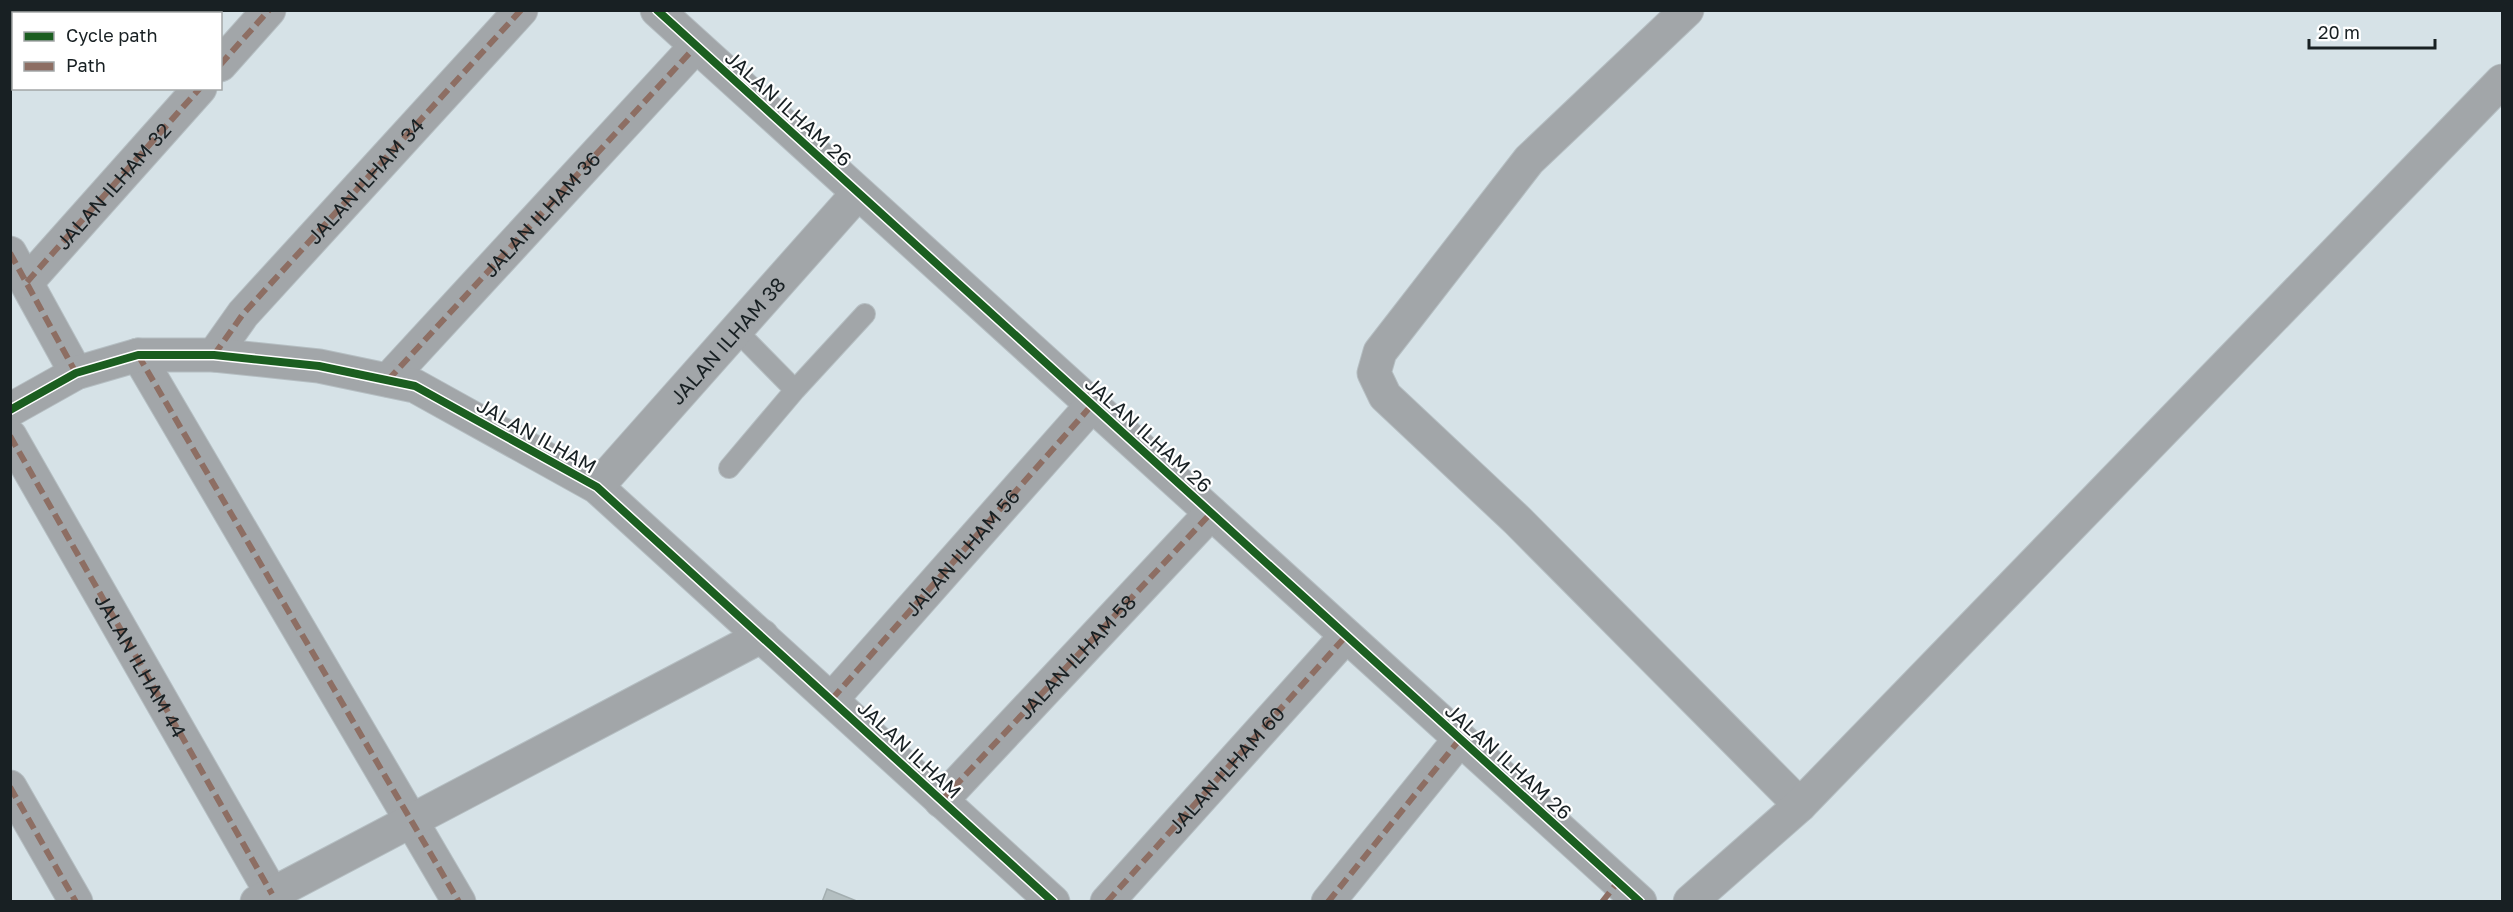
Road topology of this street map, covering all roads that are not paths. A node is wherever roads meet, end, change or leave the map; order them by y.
1 (269, 10) edge
2 (521, 10) edge
3 (657, 10) edge
4 (1687, 10) edge
5 (696, 46) junction
6 (222, 63) edge
7 (2502, 81) edge
8 (198, 90) edge
9 (858, 193) junction
10 (10, 253) edge
11 (27, 282) junction
12 (865, 314) dead end
13 (736, 330) junction
14 (138, 355) junction
15 (214, 355) junction
16 (76, 373) junction
17 (388, 380) junction
18 (795, 390) junction
19 (1092, 405) junction
20 (10, 410) edge
21 (10, 436) edge
22 (729, 468) dead end
23 (597, 487) junction
24 (1211, 513) junction
25 (762, 636) junction
26 (1346, 636) junction
27 (832, 699) junction
28 (1460, 739) junction
29 (10, 787) edge
30 (942, 801) junction
31 (1800, 805) junction
32 (410, 821) junction
33 (1620, 895) edge
34 (265, 898) edge
35 (1694, 898) edge
36 (76, 902) edge
37 (459, 902) edge
38 (1053, 902) edge
39 (1107, 902) edge
40 (1328, 902) edge

1 - 6 street
2 - 15 street, JALAN ILHAM 34
3 - 5 street, JALAN ILHAM 26
4 - 31 street
5 - 9 street, JALAN ILHAM 26
5 - 17 street, JALAN ILHAM 36
7 - 31 street
8 - 11 street, JALAN ILHAM 32
9 - 13 street, JALAN ILHAM 38
9 - 19 street, JALAN ILHAM 26
10 - 11 street
11 - 16 street
12 - 18 lane
13 - 18 lane
13 - 23 street, JALAN ILHAM 38
14 - 15 street, JALAN ILHAM
14 - 16 street, JALAN ILHAM
14 - 32 street
15 - 17 street, JALAN ILHAM
16 - 20 street, JALAN ILHAM
17 - 23 street, JALAN ILHAM
18 - 22 lane
19 - 24 street, JALAN ILHAM 26
19 - 27 street, JALAN ILHAM 56
21 - 34 street, JALAN ILHAM 44
23 - 25 street, JALAN ILHAM
24 - 26 street, JALAN ILHAM 26
24 - 30 street, JALAN ILHAM 58
25 - 27 street, JALAN ILHAM
25 - 32 street
26 - 28 street, JALAN ILHAM 26
26 - 39 street, JALAN ILHAM 60
27 - 30 street, JALAN ILHAM
28 - 33 street, JALAN ILHAM 26
28 - 40 street
29 - 36 street
30 - 38 street, JALAN ILHAM
31 - 35 street
32 - 34 street
32 - 37 street

